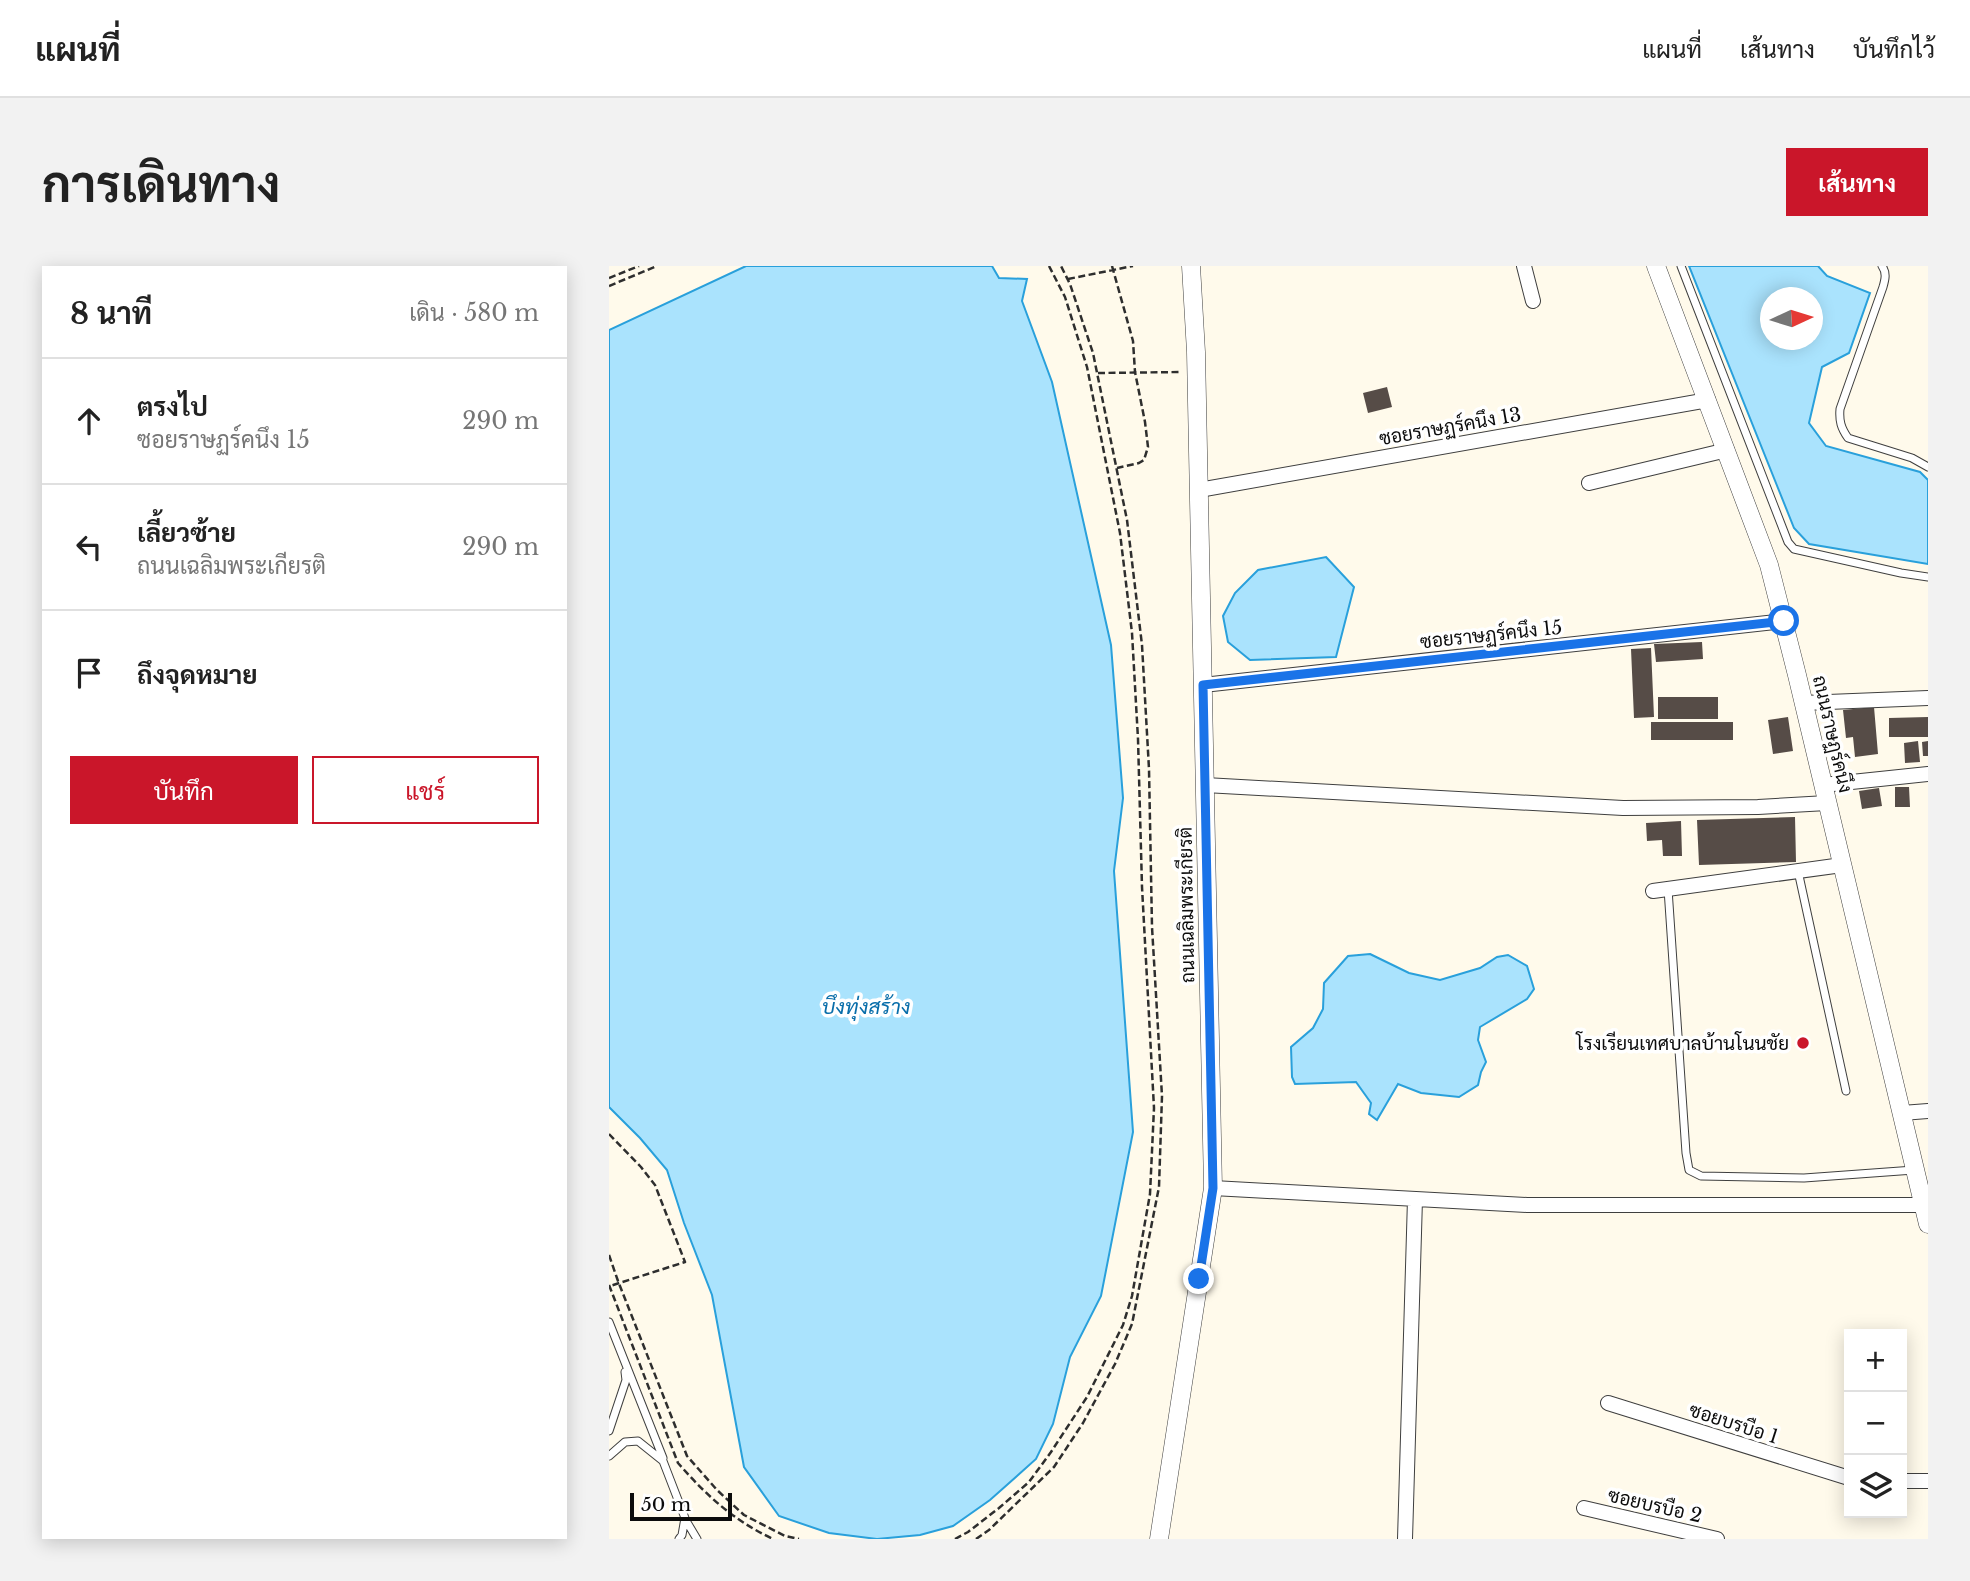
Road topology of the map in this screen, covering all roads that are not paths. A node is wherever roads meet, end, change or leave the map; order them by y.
1 (1193, 266) edge
2 (1524, 266) edge
3 (1656, 266) edge
4 (1681, 266) edge
5 (1882, 266) edge
6 (1533, 301) dead end
7 (1708, 400) junction
8 (1727, 450) junction
9 (1928, 467) edge
10 (1589, 482) dead end
11 (1199, 490) junction
12 (1928, 577) edge
13 (1784, 621) junction
14 (1203, 685) junction
15 (1928, 698) edge
16 (1803, 703) junction
17 (1928, 774) edge
18 (1205, 785) junction
19 (1825, 794) junction
20 (1842, 865) junction
21 (1798, 870) junction
22 (1668, 888) junction
23 (1653, 891) dead end
24 (1846, 1091) dead end
25 (1928, 1111) edge
26 (1902, 1114) junction
27 (1915, 1170) junction
28 (1213, 1188) junction
29 (1415, 1199) junction
30 (1926, 1216) edge
31 (609, 1322) edge
32 (623, 1357) junction
33 (1608, 1402) dead end
34 (609, 1431) edge
35 (609, 1457) edge
36 (663, 1461) junction
37 (1844, 1476) edge
38 (1907, 1481) edge
39 (1928, 1481) edge
40 (1584, 1508) dead end
41 (685, 1518) junction
42 (679, 1539) edge
43 (697, 1539) edge
44 (1159, 1539) edge
45 (1405, 1539) edge
46 (1717, 1539) edge

1 - 11 street, ถนนเฉลิมพระเกียรติ
2 - 6 street
3 - 7 street, ถนนราษฏร์คนึง
4 - 12 lane
5 - 9 lane
7 - 8 street, ถนนราษฏร์คนึง
7 - 11 street, ซอยราษฏร์คนึง 13
8 - 10 street
8 - 13 street, ถนนราษฏร์คนึง
11 - 14 street, ถนนเฉลิมพระเกียรติ
13 - 14 street, ซอยราษฏร์คนึง 15
13 - 16 street, ถนนราษฏร์คนึง
14 - 18 street, ถนนเฉลิมพระเกียรติ
15 - 16 street
16 - 19 street, ถนนราษฏร์คนึง
17 - 19 street
18 - 19 street
18 - 28 street, ถนนเฉลิมพระเกียรติ
19 - 20 street, ถนนราษฏร์คนึง
20 - 21 street
20 - 26 street, ถนนราษฏร์คนึง
21 - 22 street
21 - 24 lane
22 - 23 street
22 - 27 lane
25 - 26 street
26 - 27 street, ถนนราษฏร์คนึง
27 - 30 street, ถนนราษฏร์คนึง
28 - 29 street
28 - 44 street, ถนนเฉลิมพระเกียรติ
29 - 30 street
29 - 45 street
31 - 32 lane
32 - 34 lane
32 - 36 lane
33 - 37 street, ซอยบรบือ 1
35 - 36 lane
36 - 41 lane
38 - 39 street
40 - 46 street, ซอยบรบือ 2
41 - 42 lane
41 - 43 lane

